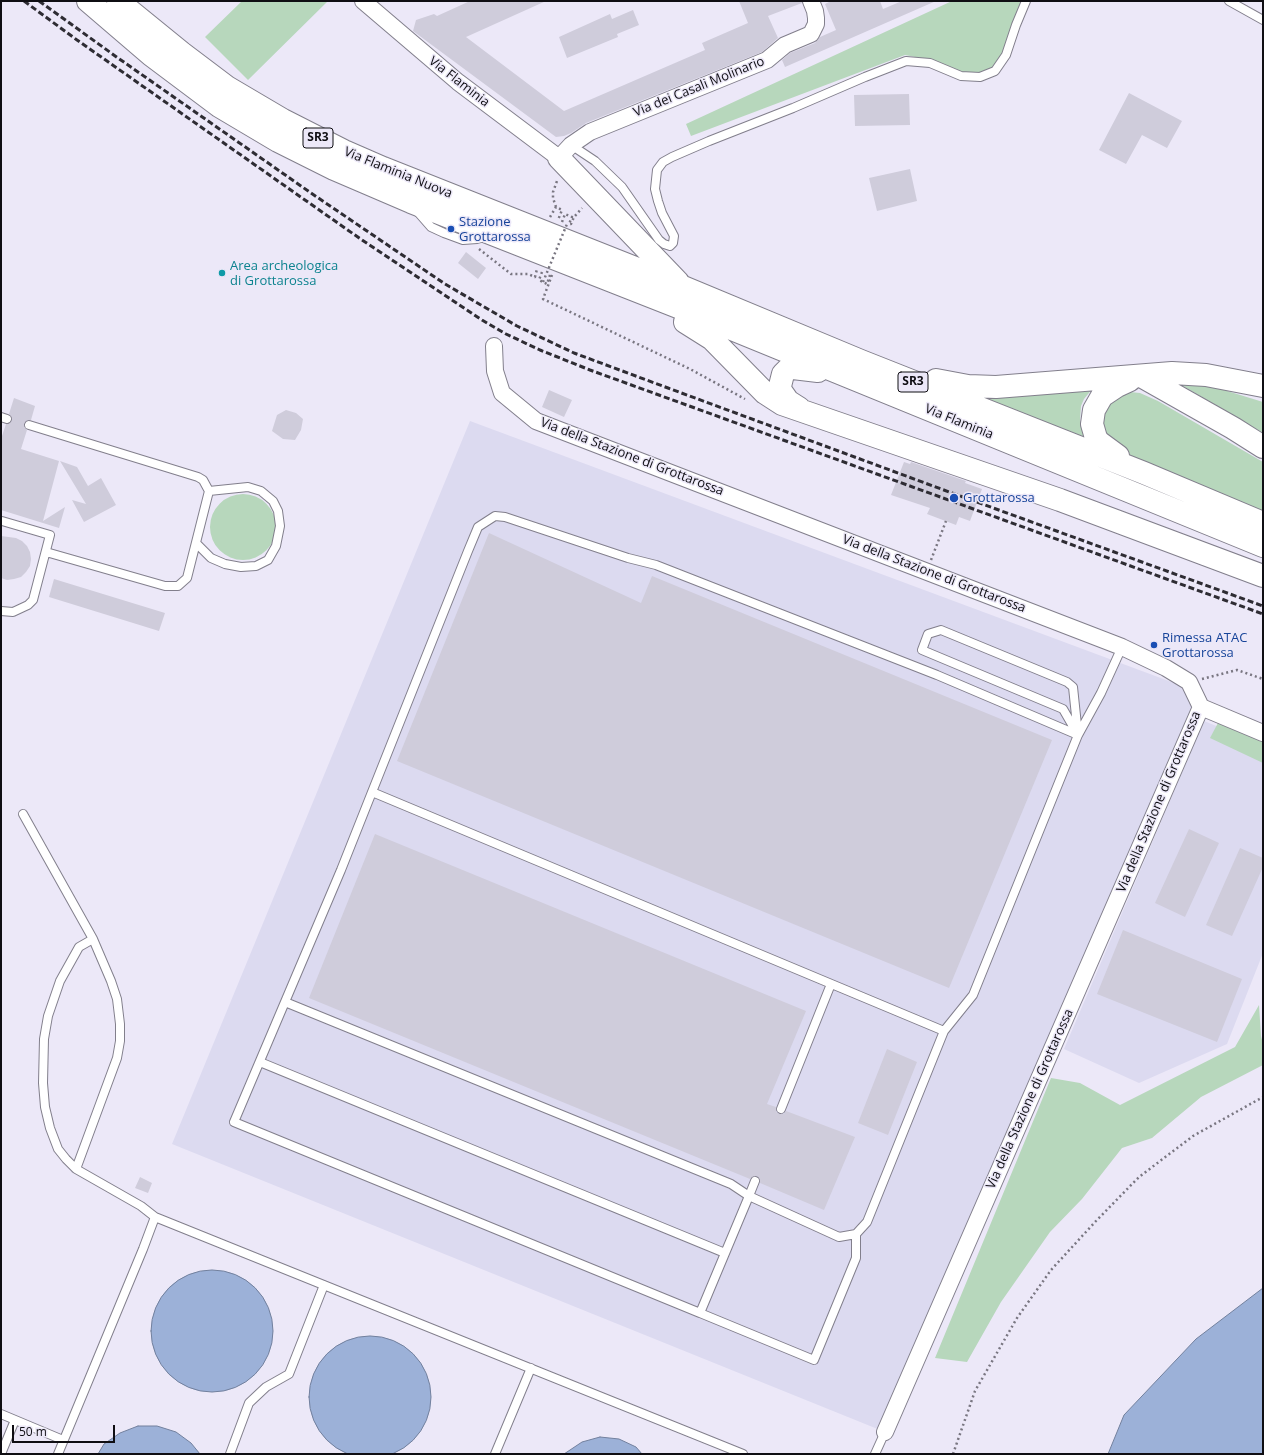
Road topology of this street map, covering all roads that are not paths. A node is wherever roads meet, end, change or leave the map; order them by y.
1 (72, 1) edge
2 (88, 1) edge
3 (118, 1) edge
4 (363, 1) edge
5 (811, 1) edge
6 (1026, 1) edge
7 (1229, 1) edge
8 (1263, 20) edge
9 (151, 55) junction
10 (562, 160) junction
11 (411, 202) junction
12 (494, 234) junction
13 (683, 287) junction
14 (633, 290) junction
15 (494, 346) dead end
16 (861, 361) junction
17 (843, 376) junction
18 (1141, 376) junction
19 (1263, 386) edge
20 (807, 413) junction
21 (29, 425) dead end
22 (1263, 447) edge
23 (1144, 474) junction
24 (209, 491) junction
25 (2, 521) edge
26 (1263, 523) edge
27 (196, 543) junction
28 (1263, 546) edge
29 (46, 552) junction
30 (1263, 576) edge
31 (1, 611) edge
32 (1122, 647) junction
33 (1201, 707) junction
34 (1263, 733) edge
35 (1078, 735) junction
36 (372, 792) junction
37 (23, 814) dead end
38 (92, 940) junction
39 (831, 984) junction
40 (285, 1002) junction
41 (944, 1031) junction
42 (260, 1062) junction
43 (781, 1109) dead end
44 (76, 1169) junction
45 (755, 1181) dead end
46 (749, 1196) junction
47 (155, 1217) junction
48 (856, 1234) junction
49 (725, 1252) junction
50 (324, 1285) junction
51 (700, 1313) junction
52 (531, 1368) junction
53 (1, 1414) edge
54 (15, 1420) junction
55 (885, 1432) joint
56 (63, 1440) junction
57 (1, 1454) edge
58 (58, 1454) edge
59 (230, 1454) edge
60 (495, 1454) edge
61 (743, 1454) edge
62 (875, 1454) edge

1 - 9 highway
2 - 9 highway, Via Flaminia Nuova / SR3
3 - 13 highway, Via Flaminia Nuova / SR3
4 - 10 street, Via Flaminia
5 - 10 street, Via dei Casali Molinario
6 - 10 lane
7 - 8 lane
9 - 11 highway, Via Flaminia Nuova / SR3
10 - 13 highway
11 - 12 highway, Via Flaminia Nuova / SR3
11 - 12 lane
12 - 14 highway, Via Flaminia Nuova / SR3
13 - 16 highway, Via Flaminia / SR3
14 - 17 highway, Via Flaminia / SR3
14 - 20 highway
15 - 32 street, Via della Stazione di Grottarossa
16 - 18 highway
16 - 23 highway, Via Flaminia / SR3
17 - 20 highway
17 - 28 highway, Via Flaminia / SR3
18 - 19 highway
18 - 22 highway
18 - 23 highway
20 - 30 highway
21 - 24 lane
23 - 26 highway, Via Flaminia / SR3
24 - 27 lane
24 - 27 lane
25 - 29 lane
27 - 29 lane
29 - 31 lane
32 - 33 street, Via della Stazione di Grottarossa
32 - 35 lane
33 - 34 street
33 - 55 street, Via della Stazione di Grottarossa
35 - 35 lane
35 - 36 lane
35 - 41 lane
36 - 39 lane
36 - 40 lane
37 - 38 lane
38 - 44 lane
38 - 44 lane
39 - 41 lane
39 - 43 lane
40 - 42 lane
40 - 46 lane
41 - 48 lane
42 - 49 lane
42 - 51 lane
44 - 47 lane
45 - 46 lane
46 - 48 lane
46 - 49 lane
47 - 50 lane
47 - 56 lane
48 - 51 lane
49 - 51 lane
50 - 52 lane
50 - 59 lane
52 - 60 lane
52 - 61 lane
53 - 54 lane
54 - 56 lane
54 - 57 lane
55 - 62 lane
56 - 58 lane

